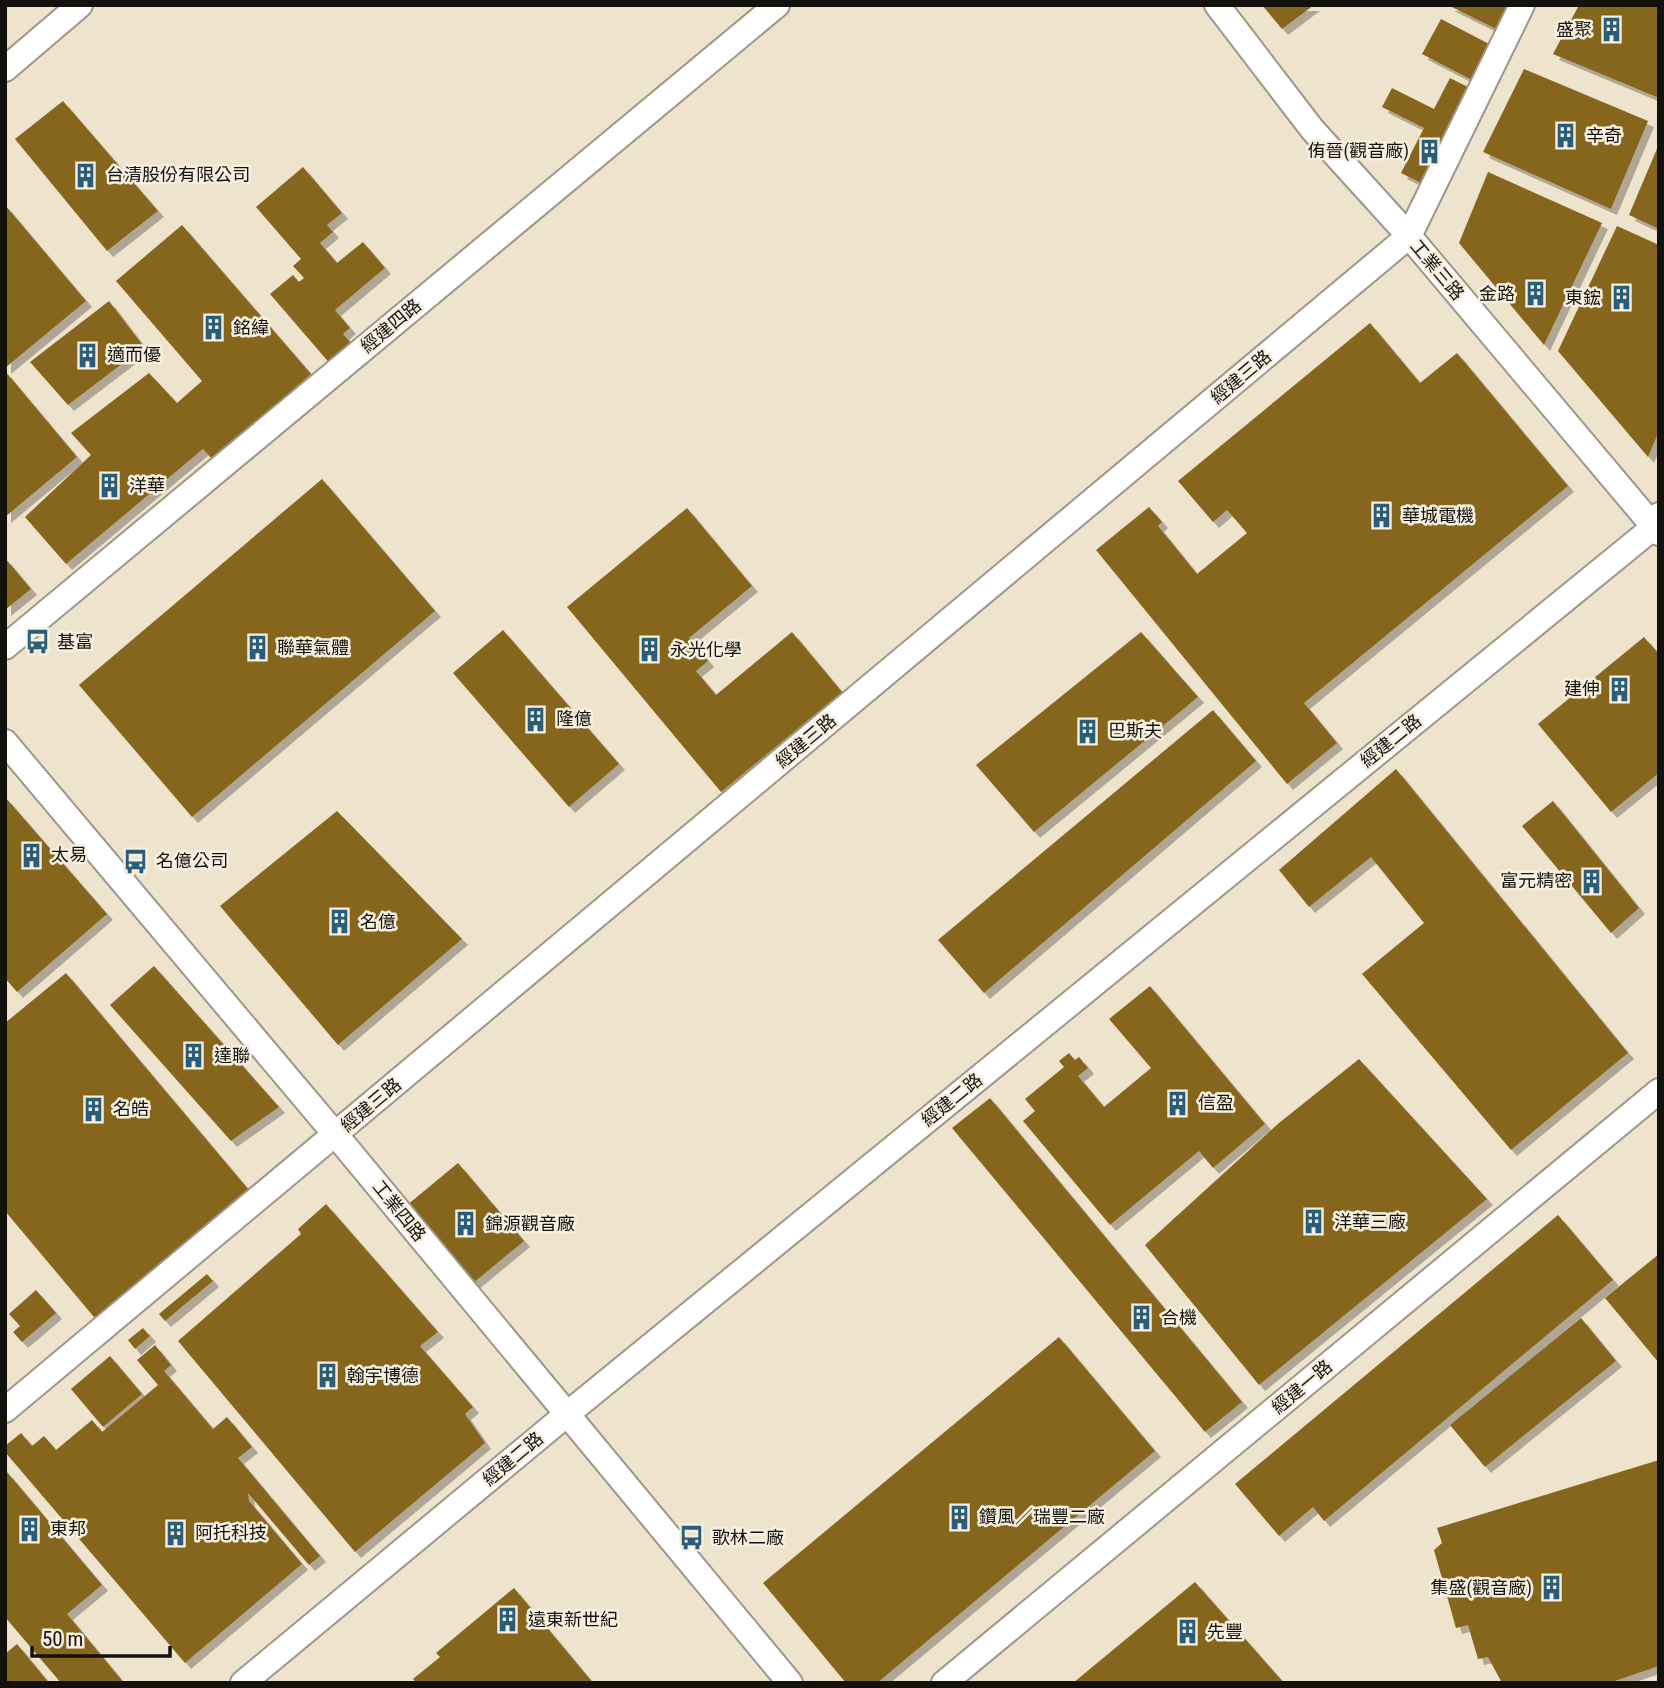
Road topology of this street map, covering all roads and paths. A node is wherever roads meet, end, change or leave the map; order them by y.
1 (80, 5) edge
2 (778, 5) edge
3 (1217, 5) edge
4 (1522, 5) edge
5 (5, 69) edge
6 (1409, 236) junction
7 (1657, 525) edge
8 (5, 647) edge
9 (5, 742) edge
10 (1659, 1091) edge
11 (335, 1134) junction
12 (5, 1410) edge
13 (566, 1415) junction
14 (243, 1683) edge
15 (790, 1683) edge
16 (944, 1683) edge

1 - 5 street
2 - 8 street, 經建四路
3 - 6 street, 工業三路
4 - 6 street, 經建三路
6 - 7 street, 工業三路
6 - 11 street, 經建三路
7 - 13 street, 經建二路
9 - 11 street, 工業四路
10 - 16 street, 經建一路
11 - 12 street, 經建三路
11 - 13 street, 工業四路
13 - 14 street, 經建二路
13 - 15 street, 工業四路

